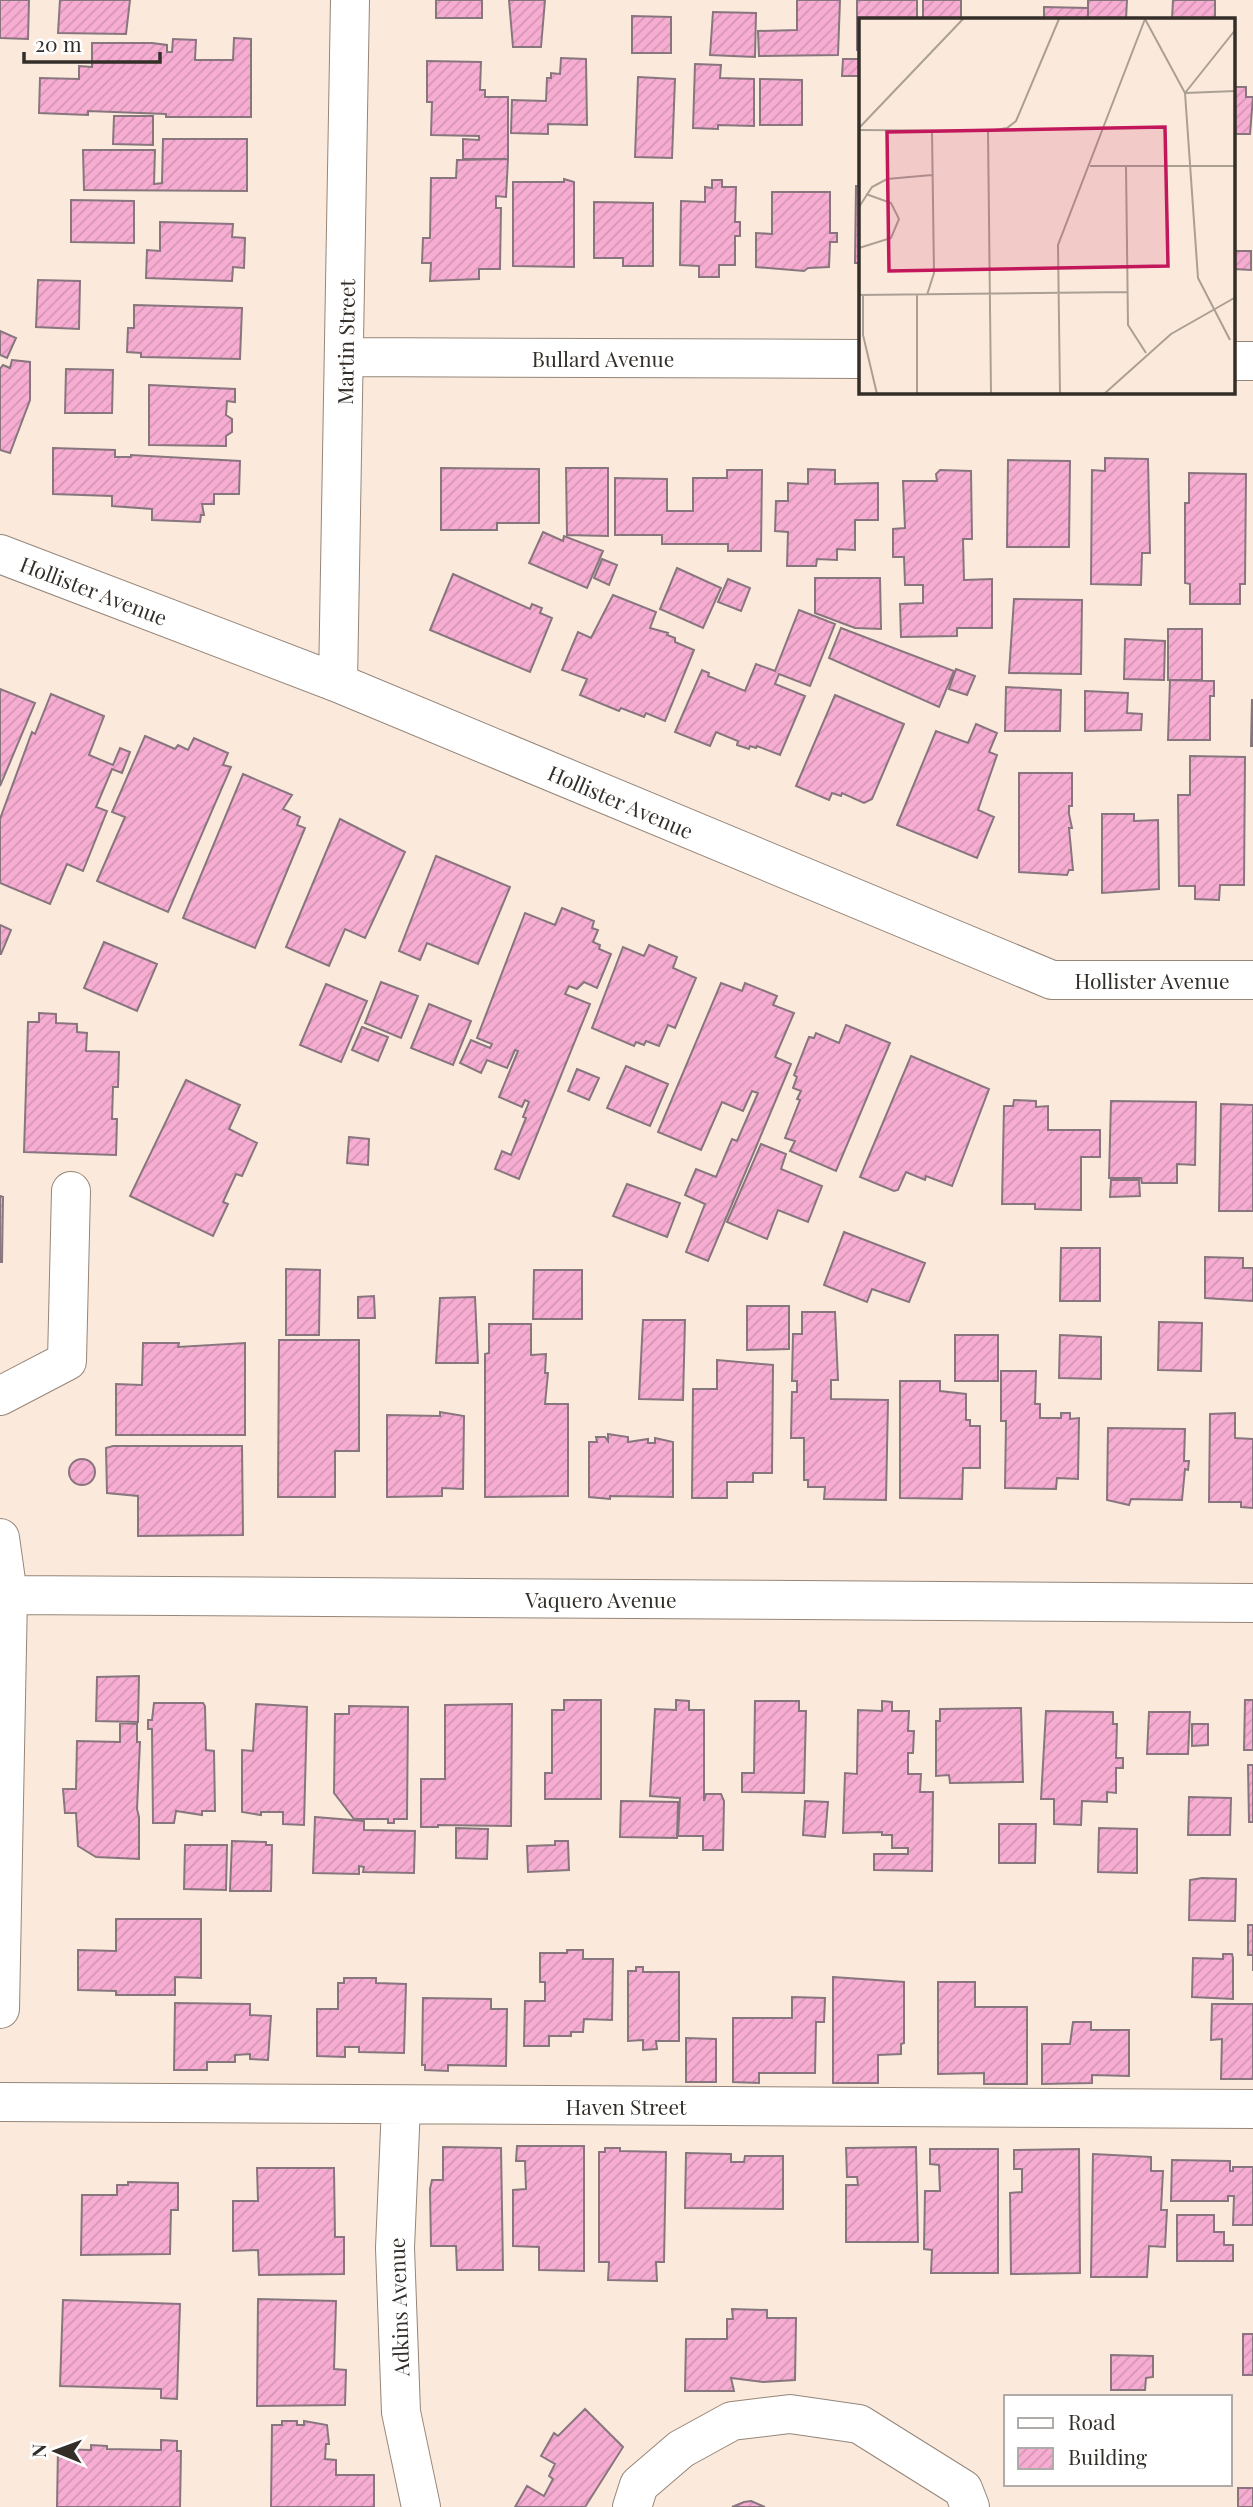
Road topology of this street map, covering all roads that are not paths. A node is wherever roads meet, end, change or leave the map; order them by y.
1 (350, 0) edge
2 (345, 357) junction
3 (859, 359) edge
4 (0, 554) edge
5 (338, 683) junction
6 (1253, 980) edge
7 (71, 1191) dead end
8 (0, 1396) edge
9 (0, 1538) edge
10 (8, 1595) junction
11 (1253, 1603) edge
12 (0, 2010) edge
13 (0, 2102) edge
14 (401, 2105) junction
15 (1253, 2109) edge
16 (421, 2507) edge
17 (632, 2507) edge
18 (970, 2507) edge

1 - 2 street, Martin Street
2 - 3 street, Bullard Avenue
2 - 5 street, Martin Street
4 - 5 street, Hollister Avenue
5 - 6 street, Hollister Avenue
7 - 8 street
9 - 10 street
10 - 11 street, Vaquero Avenue
10 - 12 street
13 - 14 street, Haven Street
14 - 15 street, Haven Street
14 - 16 street, Adkins Avenue
17 - 18 street

